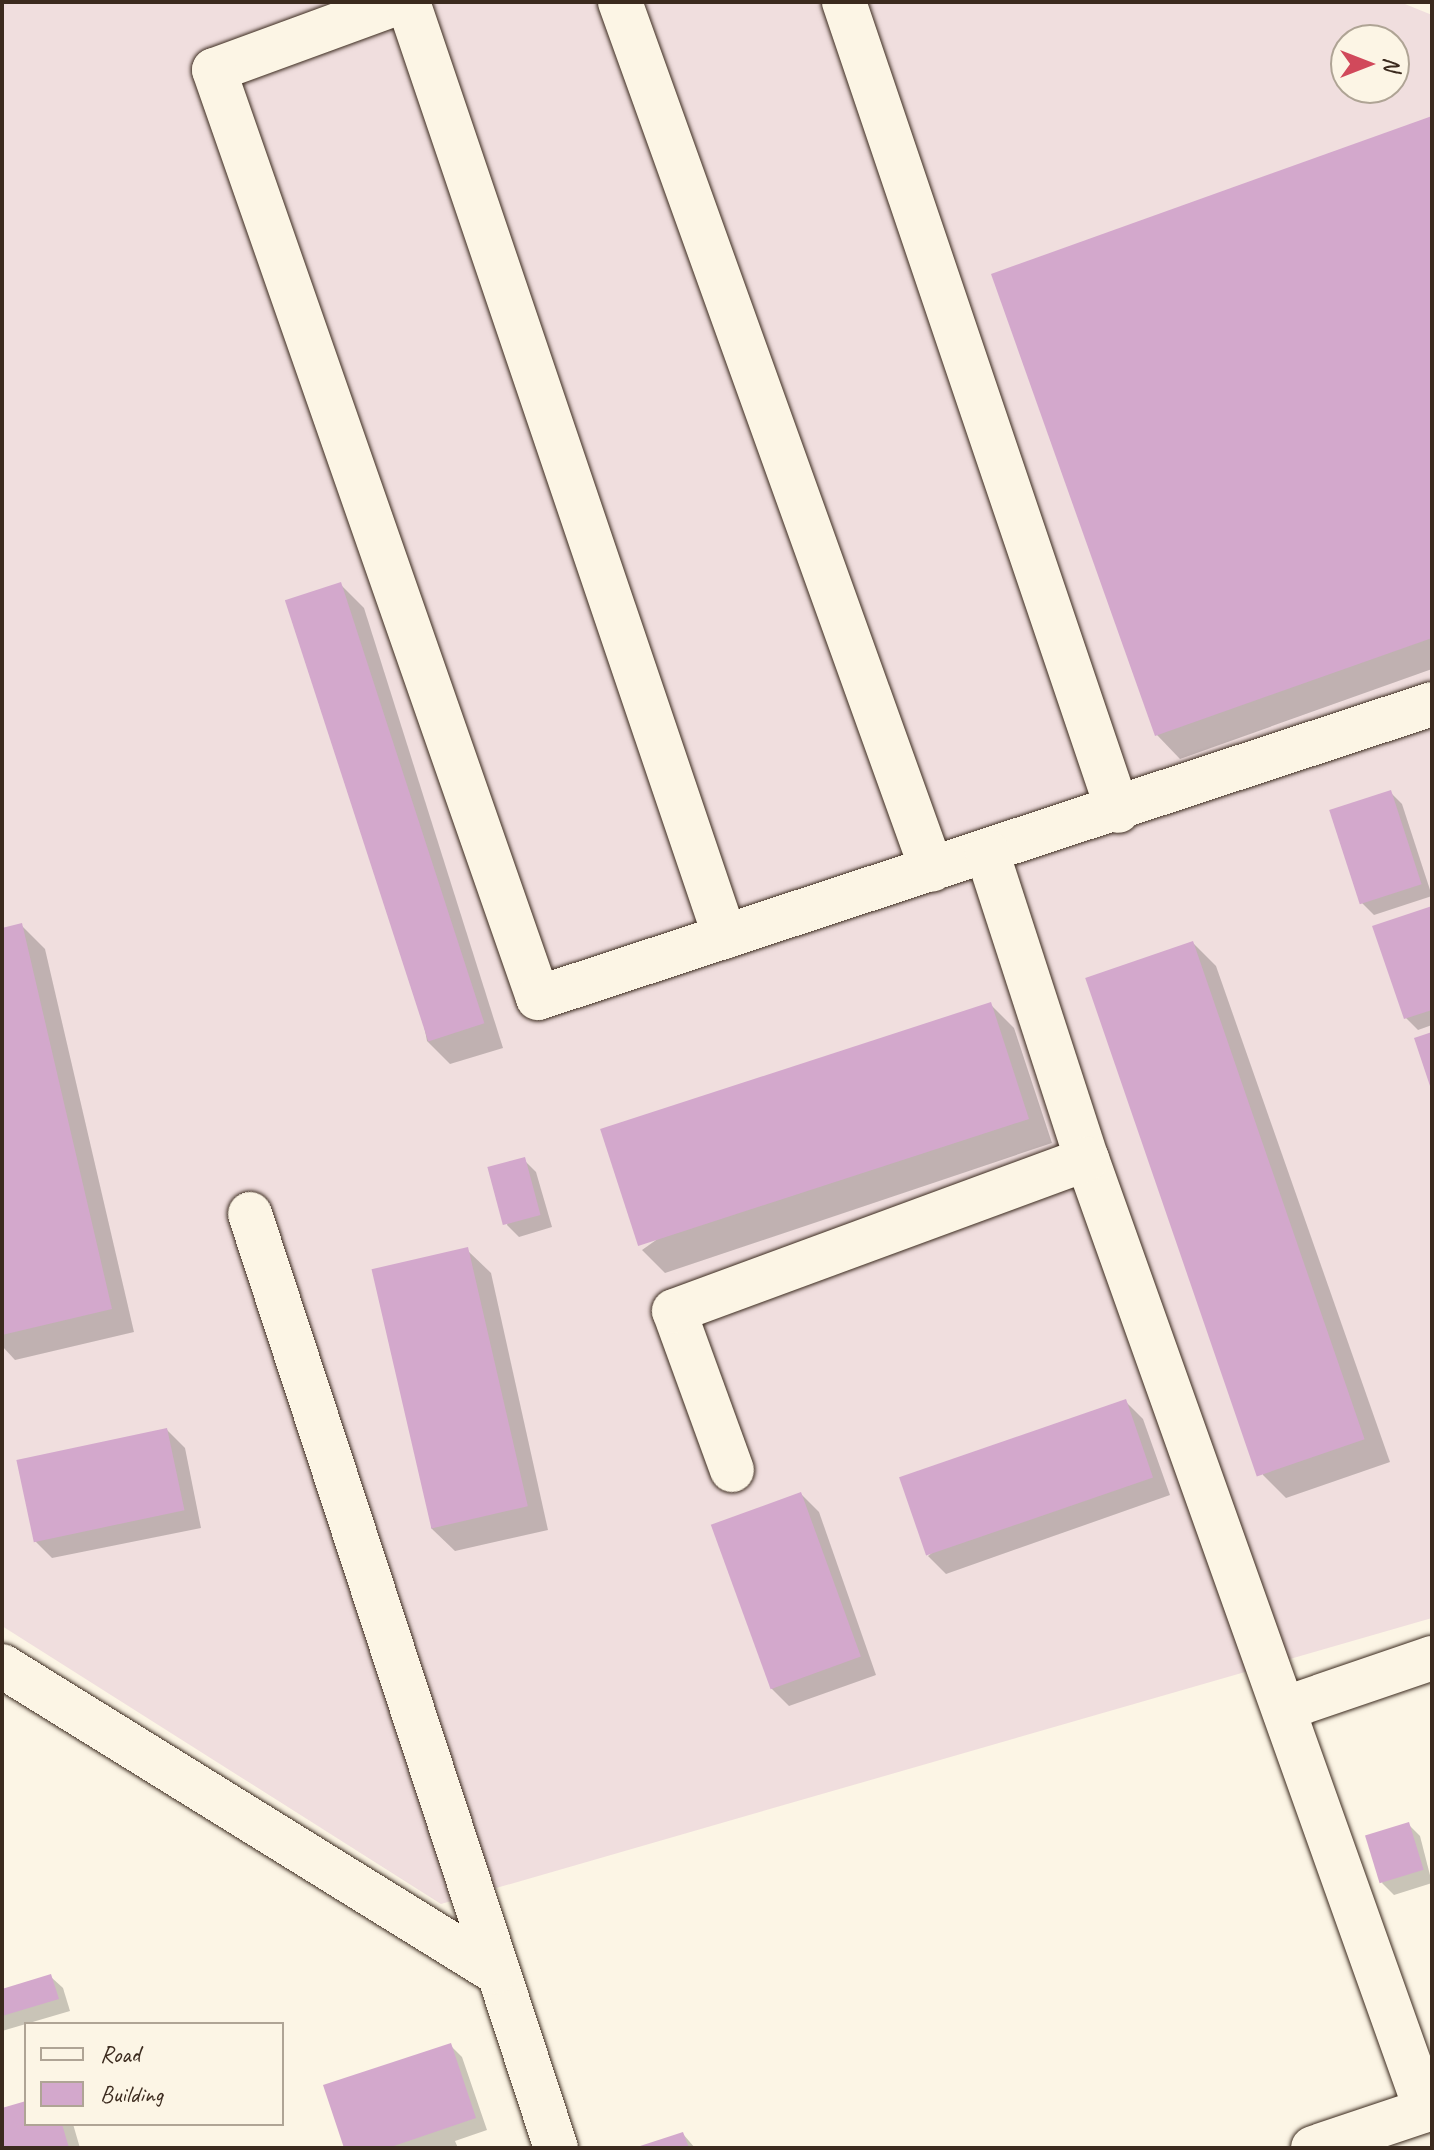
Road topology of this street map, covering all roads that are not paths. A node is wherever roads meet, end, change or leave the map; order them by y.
1 (400, 2) edge
2 (408, 2) edge
3 (620, 2) edge
4 (844, 2) edge
5 (1432, 704) edge
6 (1118, 811) junction
7 (987, 852) junction
8 (932, 870) junction
9 (725, 937) junction
10 (1087, 1159) junction
11 (250, 1214) dead end
12 (732, 1470) dead end
13 (1432, 1658) edge
14 (2, 1666) edge
15 (1286, 1708) junction
16 (496, 1972) junction
17 (1429, 2109) edge
18 (556, 2148) edge
19 (1313, 2148) edge

1 - 9 main road
2 - 9 main road
3 - 8 main road
4 - 6 main road
5 - 6 main road
6 - 7 main road
7 - 8 main road
7 - 10 main road
8 - 9 main road
10 - 12 main road
10 - 15 main road
11 - 16 main road
13 - 15 main road
14 - 16 main road
15 - 17 main road
16 - 18 main road
17 - 19 main road

